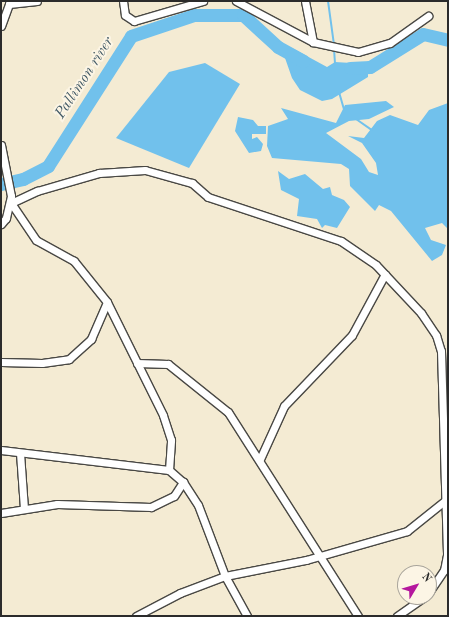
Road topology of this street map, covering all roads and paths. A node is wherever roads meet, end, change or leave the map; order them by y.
1 (37, 1) edge
2 (123, 1) edge
3 (203, 1) edge
4 (236, 1) edge
5 (305, 1) edge
6 (10, 3) edge
7 (428, 16) dead end
8 (1, 26) edge
9 (313, 42) junction
10 (1, 145) edge
11 (11, 199) junction
12 (4, 217) edge
13 (1, 224) edge
14 (385, 274) junction
15 (107, 302) junction
16 (1, 362) edge
17 (137, 363) junction
18 (1, 450) edge
19 (20, 452) junction
20 (260, 459) junction
21 (169, 470) junction
22 (183, 482) junction
23 (448, 500) edge
24 (24, 509) junction
25 (1, 513) edge
26 (319, 557) junction
27 (225, 576) junction
28 (437, 582) edge
29 (413, 605) edge
30 (136, 616) edge
31 (248, 616) edge
32 (358, 616) edge
33 (397, 616) edge

1 - 6 street
2 - 3 street
4 - 9 street
5 - 9 street
6 - 8 street
7 - 9 street
10 - 11 street
11 - 12 street
11 - 14 street
11 - 15 street
12 - 13 street
14 - 20 street
14 - 23 street
15 - 16 street
15 - 17 street
17 - 20 street
17 - 21 street
18 - 19 street
19 - 21 street
19 - 24 street
20 - 26 street
21 - 22 street
22 - 24 street
22 - 27 street
23 - 26 street
23 - 28 street
24 - 25 street
26 - 27 street
26 - 32 street
27 - 30 street
27 - 31 street
29 - 33 street

